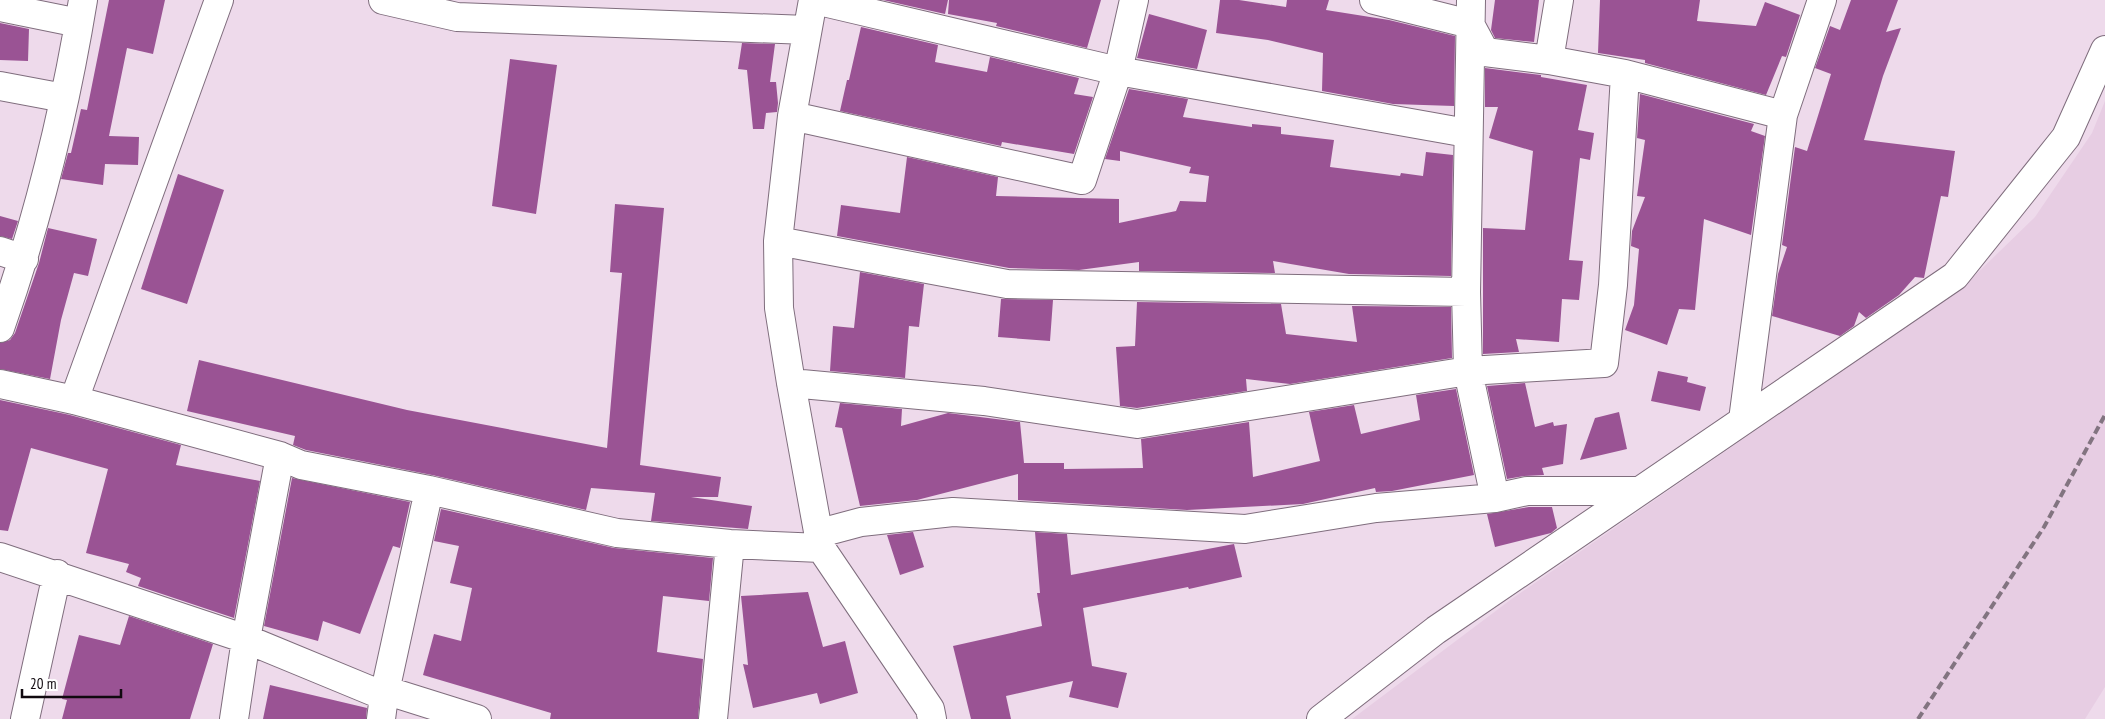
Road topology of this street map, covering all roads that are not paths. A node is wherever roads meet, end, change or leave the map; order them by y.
1 (1, 0) edge
2 (219, 0) edge
3 (383, 0) edge
4 (814, 0) edge
5 (1134, 0) edge
6 (1374, 0) edge
7 (1559, 0) edge
8 (1822, 0) edge
9 (437, 6) edge
10 (0, 7) edge
11 (81, 12) edge
12 (1470, 12) edge
13 (807, 30) junction
14 (2105, 50) edge
15 (1549, 60) junction
16 (1118, 71) junction
17 (1625, 74) junction
18 (0, 86) edge
19 (64, 98) junction
20 (1783, 115) junction
21 (792, 116) junction
22 (1467, 133) junction
23 (778, 241) junction
24 (12, 255) edge
25 (1466, 292) junction
26 (0, 328) edge
27 (1468, 372) junction
28 (790, 383) junction
29 (0, 384) edge
30 (74, 400) junction
31 (1743, 420) junction
32 (280, 456) junction
33 (429, 490) junction
34 (1639, 491) junction
35 (1495, 498) junction
36 (821, 540) junction
37 (730, 544) junction
38 (0, 557) edge
39 (57, 574) junction
40 (246, 639) junction
41 (383, 707) edge
42 (26, 719) edge
43 (234, 719) edge
44 (477, 719) edge
45 (712, 719) edge
46 (932, 719) edge
47 (1320, 719) edge

1 - 10 street
2 - 30 street
3 - 9 street
4 - 13 street
4 - 16 street
5 - 16 street
6 - 12 street
7 - 15 street
8 - 20 street
9 - 13 street
10 - 11 street
11 - 19 street
12 - 15 street
12 - 22 street
13 - 21 street
14 - 31 street
15 - 17 street
16 - 21 street
16 - 22 street
17 - 20 street
17 - 27 street
18 - 19 street
19 - 24 street
20 - 31 street
21 - 23 street
22 - 25 street
23 - 25 street
23 - 28 street
24 - 26 street
25 - 27 street
27 - 28 street
27 - 35 street
28 - 36 street
29 - 30 street
30 - 32 street
31 - 34 street
32 - 33 street
32 - 40 street
33 - 37 street
33 - 41 street
34 - 35 street
34 - 47 street
35 - 36 street
36 - 37 street
36 - 46 street
37 - 45 street
38 - 39 street
39 - 40 street
39 - 42 street
40 - 41 street
40 - 43 street
41 - 44 street

